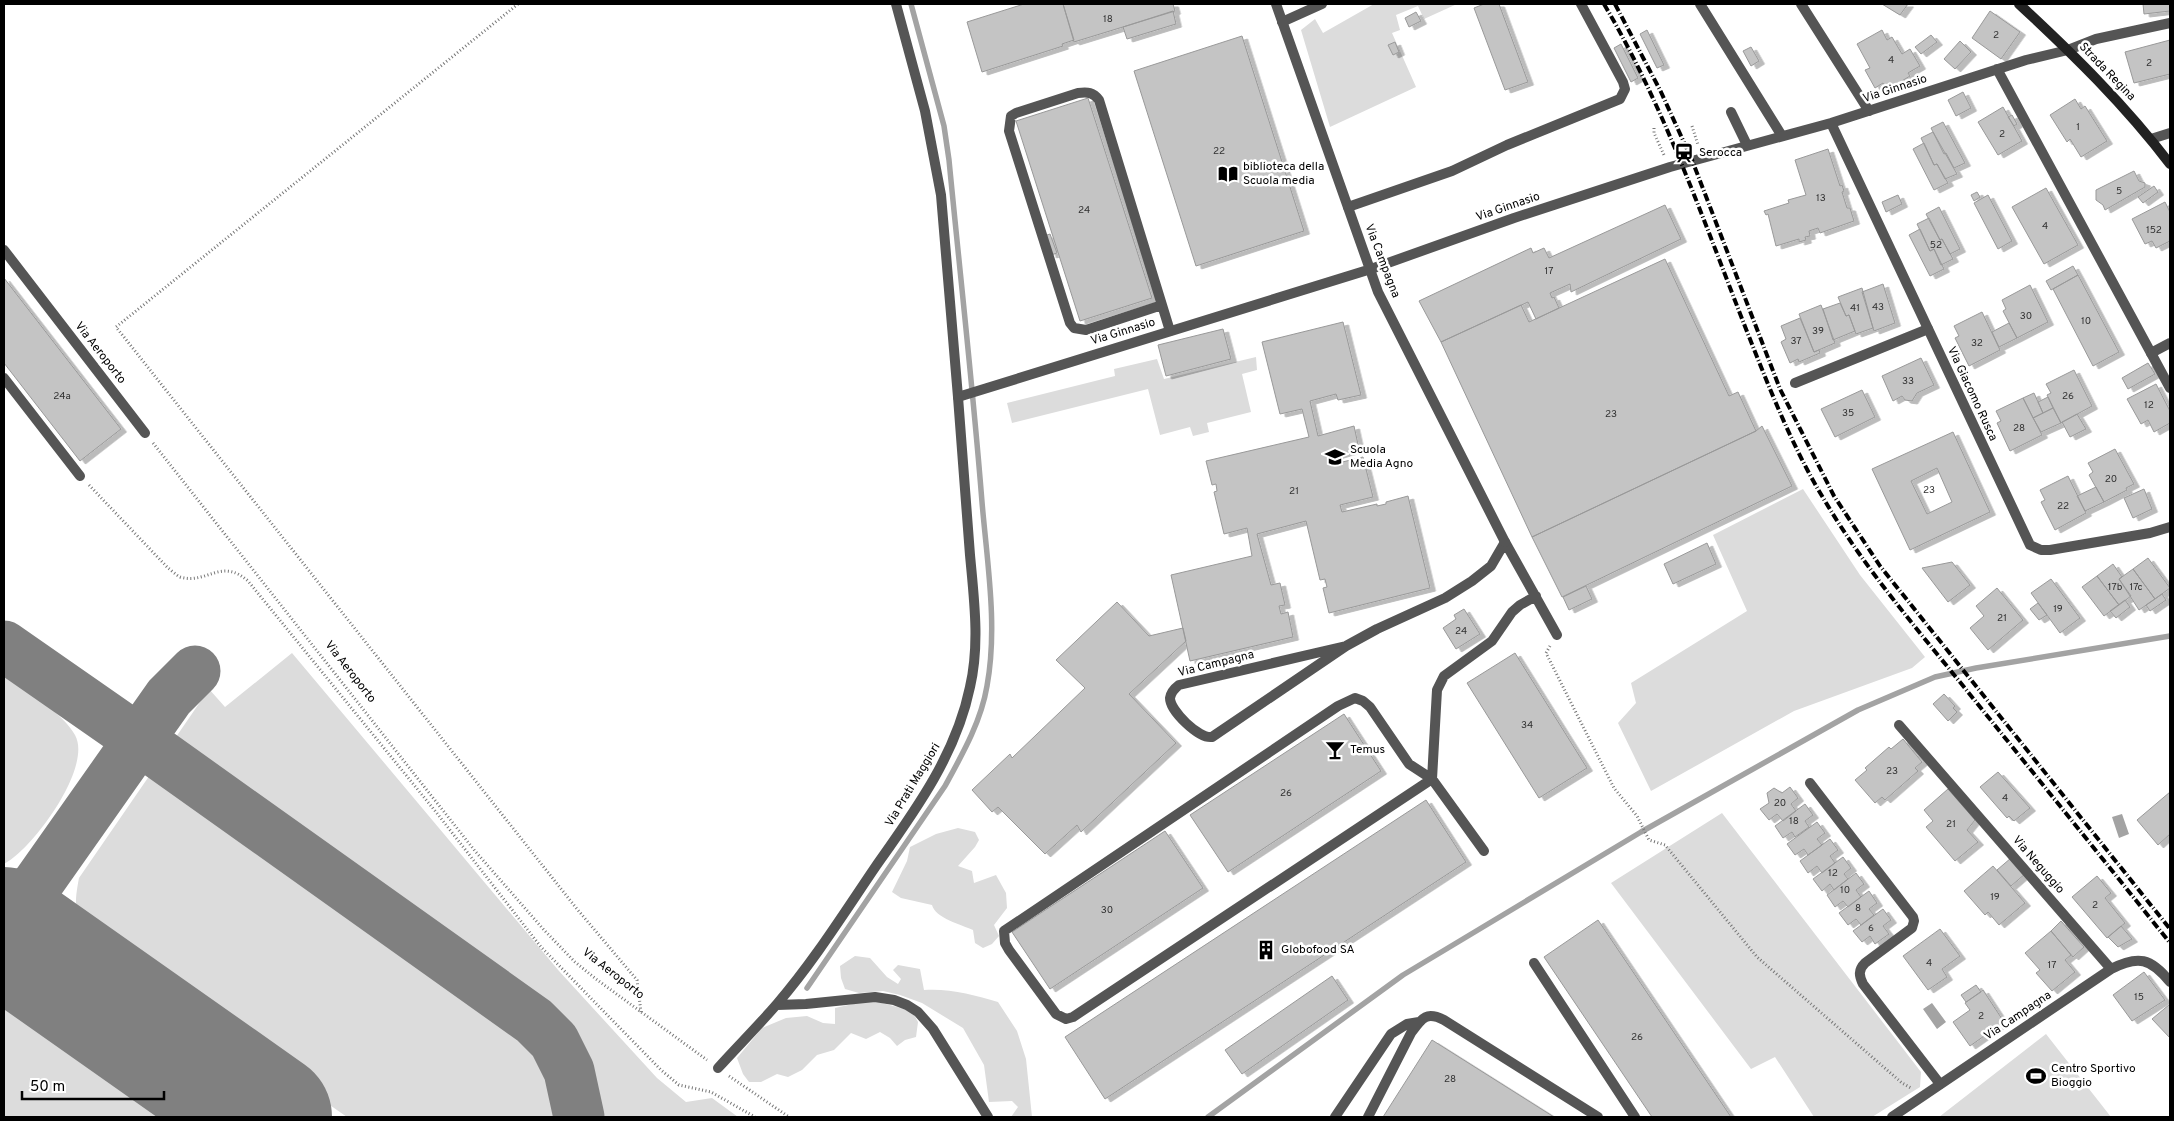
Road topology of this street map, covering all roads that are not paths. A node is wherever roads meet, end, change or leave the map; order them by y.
1 (896, 4) edge
2 (1276, 4) edge
3 (1322, 4) edge
4 (1581, 4) edge
5 (1700, 4) edge
6 (1801, 4) edge
7 (2019, 4) edge
8 (1282, 22) junction
9 (2170, 22) edge
10 (2068, 50) junction
11 (1997, 69) junction
12 (1869, 110) junction
13 (1731, 112) dead end
14 (1831, 122) junction
15 (2170, 133) edge
16 (1782, 136) junction
17 (2151, 139) junction
18 (1747, 145) junction
19 (2170, 164) edge
20 (1348, 207) junction
21 (4, 250) edge
22 (1371, 269) junction
23 (1162, 305) junction
24 (1928, 329) junction
25 (1170, 331) junction
26 (2170, 343) edge
27 (2151, 353) junction
28 (4, 378) edge
29 (1795, 383) dead end
30 (2170, 388) edge
31 (958, 397) junction
32 (145, 433) road end
33 (80, 476) road end
34 (2170, 527) edge
35 (1505, 542) junction
36 (1536, 596) junction
37 (1557, 635) road end
38 (1346, 646) junction
39 (1899, 725) dead end
40 (1432, 779) junction
41 (1810, 783) dead end
42 (1484, 851) dead end
43 (1534, 963) dead end
44 (2111, 969) junction
45 (2170, 982) edge
46 (777, 1004) junction
47 (1419, 1022) junction
48 (718, 1068) road end
49 (1940, 1084) junction
50 (988, 1117) edge
51 (1335, 1117) edge
52 (1368, 1117) edge
53 (1598, 1117) edge
54 (1635, 1117) edge
55 (1892, 1117) edge

1 - 31 street, Via Prati Maggiori
2 - 8 street, Via Campagna
3 - 8 street
4 - 20 street
5 - 16 street
6 - 12 street
7 - 10 main road, Strada Regina
8 - 20 street, Via Campagna
9 - 10 street, Via Ginnasio
10 - 11 street, Via Ginnasio
10 - 17 main road, Strada Regina
11 - 12 street, Via Ginnasio
11 - 27 street
12 - 14 street, Via Ginnasio
13 - 18 street
14 - 16 street, Via Ginnasio
14 - 24 street, Via Giacomo Rusca
15 - 17 street
16 - 18 street, Via Ginnasio
17 - 19 main road, Strada Regina
18 - 22 street, Via Ginnasio
20 - 22 street, Via Campagna
21 - 32 street, Via Aeroporto
22 - 25 street, Via Ginnasio
22 - 35 street, Via Campagna
23 - 23 street
23 - 25 street
24 - 29 street
24 - 34 street, Via Giacomo Rusca
25 - 31 street, Via Ginnasio
26 - 27 street
27 - 30 street
28 - 33 street
31 - 46 street, Via Prati Maggiori
35 - 36 street, Via Campagna
35 - 38 street, Via Campagna
36 - 37 street, Via Campagna
36 - 40 street
38 - 38 street, Via Campagna
39 - 44 street, Via Neguggio
40 - 40 street
40 - 42 street
41 - 49 street
43 - 54 street
44 - 45 street
44 - 49 street, Via Campagna
46 - 48 street, Via Prati Maggiori
46 - 50 street
47 - 51 street
47 - 52 street
47 - 53 street
49 - 55 street, Via Campagna

